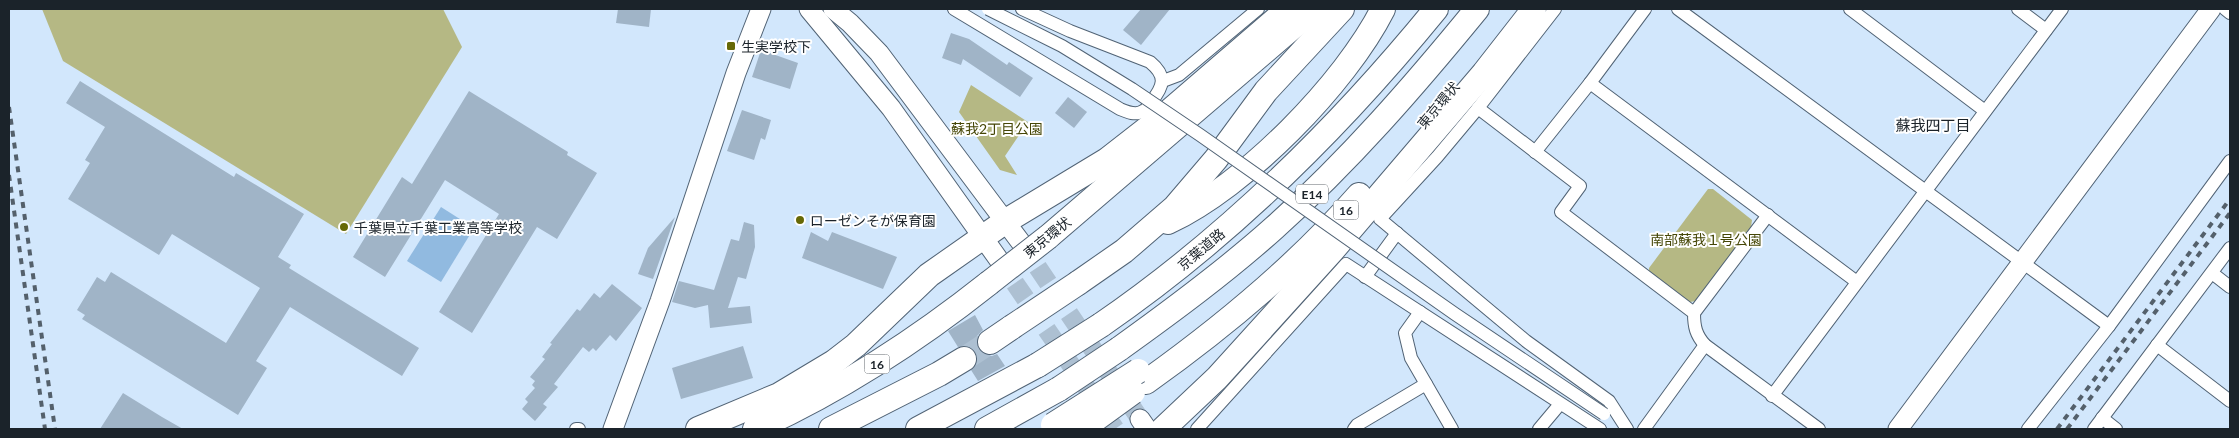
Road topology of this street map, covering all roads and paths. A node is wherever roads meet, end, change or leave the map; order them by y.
1 (761, 9) edge
2 (809, 9) edge
3 (833, 9) edge
4 (954, 9) edge
5 (988, 9) edge
6 (1022, 9) edge
7 (1258, 9) edge
8 (1288, 9) edge
9 (1314, 9) edge
10 (1342, 9) edge
11 (1384, 9) edge
12 (1436, 9) edge
13 (1477, 9) edge
14 (1517, 9) edge
15 (1534, 9) edge
16 (1555, 9) edge
17 (1645, 9) edge
18 (1678, 9) edge
19 (1850, 9) edge
20 (2018, 9) edge
21 (2062, 9) edge
22 (2210, 9) edge
23 (2225, 9) edge
24 (2230, 12) edge
25 (2046, 30) junction
26 (1163, 81) junction
27 (1590, 83) junction
28 (1478, 108) junction
29 (1985, 111) junction
30 (1535, 152) junction
31 (2230, 161) edge
32 (1926, 191) junction
33 (1768, 215) junction
34 (1006, 221) junction
35 (1151, 230) junction
36 (1397, 233) junction
37 (984, 237) junction
38 (1022, 244) tunnel mouth
39 (2230, 248) edge
40 (1000, 260) tunnel mouth
41 (2021, 262) junction
42 (2212, 273) junction
43 (1365, 276) junction
44 (1857, 282) junction
45 (2230, 287) edge
46 (1420, 312) junction
47 (1694, 313) junction
48 (2109, 326) junction
49 (990, 342) tunnel mouth
50 (1705, 345) junction
51 (2157, 345) junction
52 (964, 358) tunnel mouth
53 (1142, 376) junction
54 (1426, 384) junction
55 (1772, 396) junction
56 (2230, 401) edge
57 (1560, 404) junction
58 (2102, 418) junction
59 (1048, 427) edge
60 (613, 429) edge
61 (698, 429) edge
62 (755, 429) edge
63 (832, 429) edge
64 (918, 429) edge
65 (987, 429) edge
66 (1082, 429) edge
67 (1163, 429) edge
68 (1197, 429) edge
69 (1354, 429) edge
70 (1452, 429) edge
71 (1539, 429) edge
72 (1600, 429) edge
73 (1621, 429) edge
74 (1627, 429) edge
75 (1644, 429) edge
76 (1819, 429) edge
77 (1898, 429) edge
78 (2028, 429) edge
79 (2094, 429) edge
80 (2116, 429) edge

1 - 60 street
2 - 37 street
3 - 34 street
4 - 26 street
5 - 73 street, bridge
6 - 26 street
7 - 26 street
8 - 34 highway
9 - 62 highway, 東京環状 / 16, bridge
10 - 35 highway
11 - 35 highway
12 - 64 highway, 京葉道路 / E14, bridge
13 - 65 highway, E14, bridge
14 - 53 highway, 東京環状 / 16
15 - 67 highway, 16
16 - 28 street
17 - 27 street
18 - 32 street
19 - 29 street
20 - 25 street
21 - 25 street
22 - 41 street
23 - 24 street
25 - 29 street
27 - 30 street
27 - 33 street
28 - 30 street
28 - 36 street
29 - 32 street
30 - 47 street
31 - 48 street
32 - 41 street
32 - 44 street
33 - 44 street
33 - 47 street
34 - 37 highway
34 - 38 street
35 - 49 highway, bridge
36 - 43 street
36 - 74 street
37 - 40 street
37 - 61 highway
39 - 42 street
41 - 48 street
41 - 77 street
42 - 45 street
42 - 51 street
43 - 46 street
43 - 68 street
44 - 55 street
46 - 54 street
46 - 57 street
47 - 50 street
48 - 78 street
50 - 55 street
50 - 75 street
51 - 56 street
51 - 58 street
52 - 63 highway
53 - 59 highway, bridge
53 - 66 highway, bridge
54 - 69 street
54 - 70 street
55 - 76 street
57 - 71 street
57 - 72 street
58 - 79 street
58 - 80 street

